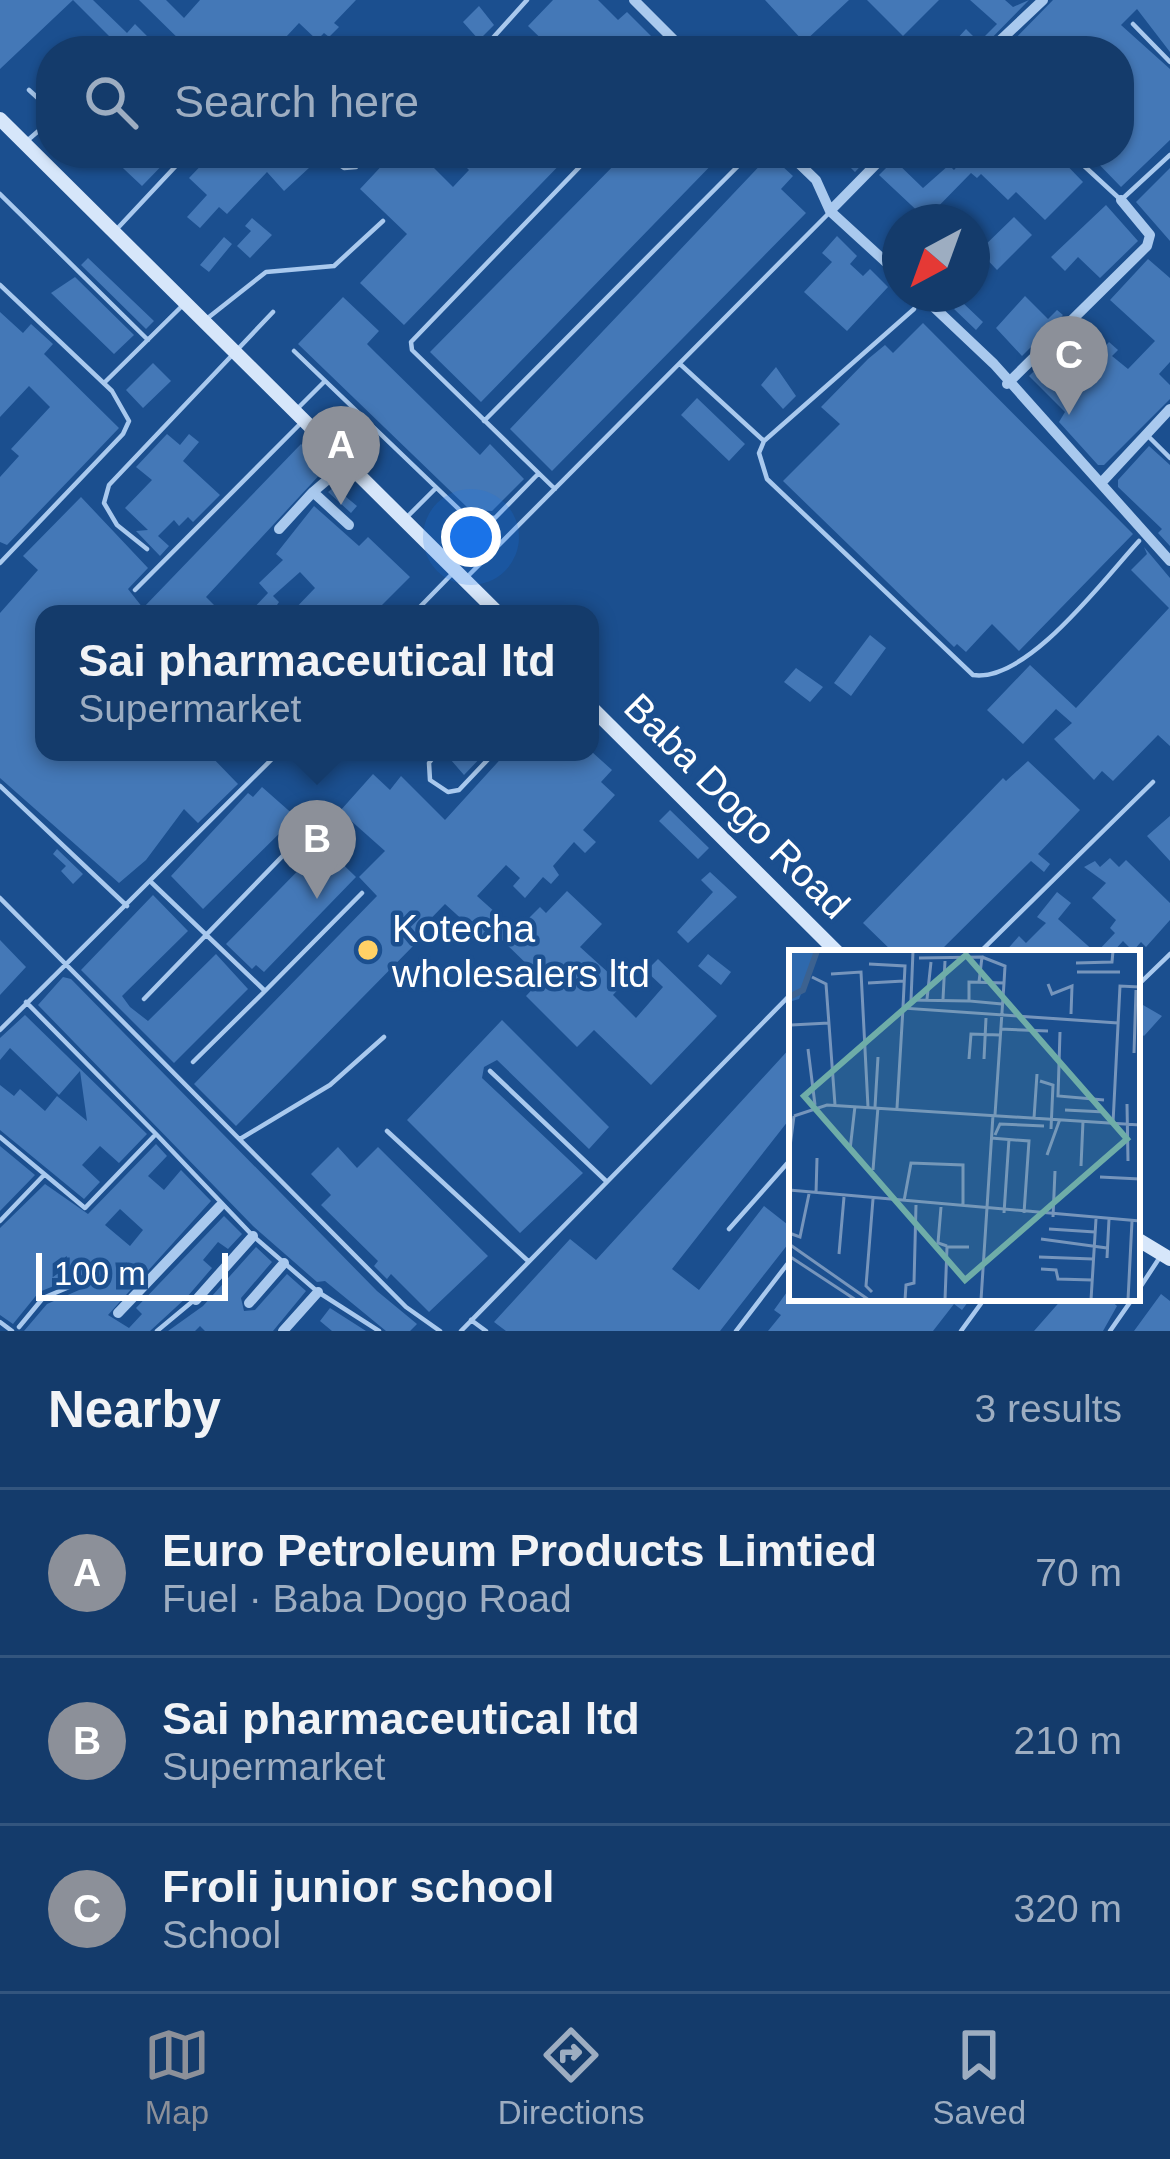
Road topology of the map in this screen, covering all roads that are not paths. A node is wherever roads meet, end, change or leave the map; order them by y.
1 (527, 0) edge
2 (634, 0) edge
3 (1043, 0) edge
4 (1133, 24) dead end
5 (495, 36) edge
6 (670, 36) edge
7 (1005, 36) edge
8 (1170, 62) edge
9 (28, 90) dead end
10 (36, 97) edge
11 (0, 119) edge
12 (36, 133) edge
13 (25, 143) junction
14 (36, 154) edge
15 (1170, 155) edge
16 (51, 168) edge
17 (174, 168) edge
18 (579, 168) edge
19 (736, 168) edge
20 (804, 168) edge
21 (872, 168) edge
22 (1086, 168) edge
23 (0, 194) edge
24 (1120, 200) junction
25 (830, 211) junction
26 (383, 221) dead end
27 (115, 230) junction
28 (882, 259) edge
29 (0, 285) edge
30 (186, 302) junction
31 (273, 312) dead end
32 (911, 312) edge
33 (942, 312) edge
34 (205, 321) junction
35 (148, 340) junction
36 (294, 351) dead end
37 (236, 352) junction
38 (680, 364) junction
39 (326, 381) junction
40 (104, 383) junction
41 (1006, 384) junction
42 (1170, 409) edge
43 (300, 415) junction
44 (484, 421) junction
45 (1146, 434) junction
46 (764, 441) junction
47 (1170, 458) edge
48 (347, 463) junction
49 (538, 474) junction
50 (1102, 482) junction
51 (436, 488) junction
52 (555, 489) junction
53 (313, 492) junction
54 (406, 519) junction
55 (349, 525) dead end
56 (279, 529) dead end
57 (1138, 541) dead end
58 (147, 549) dead end
59 (1170, 561) edge
60 (0, 563) edge
61 (461, 574) junction
62 (135, 590) dead end
63 (424, 605) edge
64 (491, 605) edge
65 (599, 715) edge
66 (270, 761) edge
67 (431, 761) edge
68 (486, 761) edge
69 (1153, 782) dead end
70 (0, 786) edge
71 (300, 838) dead end
72 (152, 882) junction
73 (362, 893) dead end
74 (0, 898) edge
75 (127, 906) junction
76 (207, 935) junction
77 (833, 950) edge
78 (982, 950) edge
79 (1170, 954) edge
80 (67, 964) junction
81 (1140, 983) edge
82 (266, 991) junction
83 (789, 996) edge
84 (144, 999) dead end
85 (26, 1002) junction
86 (0, 1030) edge
87 (384, 1037) dead end
88 (193, 1062) dead end
89 (490, 1070) dead end
90 (387, 1131) dead end
91 (156, 1134) junction
92 (0, 1137) edge
93 (240, 1138) junction
94 (789, 1161) edge
95 (44, 1175) junction
96 (605, 1180) junction
97 (220, 1206) junction
98 (0, 1221) edge
99 (729, 1228) dead end
100 (254, 1236) junction
101 (1140, 1240) edge
102 (1166, 1257) edge
103 (527, 1260) junction
104 (789, 1262) edge
105 (284, 1263) junction
106 (81, 1282) dead end
107 (1140, 1289) edge
108 (318, 1292) junction
109 (196, 1300) joint
110 (983, 1301) edge
111 (1131, 1301) edge
112 (249, 1303) dead end
113 (118, 1313) dead end
114 (472, 1320) junction
115 (0, 1322) edge
116 (18, 1330) edge
117 (157, 1331) edge
118 (283, 1331) edge
119 (379, 1331) edge
120 (440, 1331) edge
121 (461, 1331) edge
122 (486, 1331) edge
123 (736, 1331) edge
124 (961, 1331) edge
125 (1110, 1331) edge

1 - 5 lane
2 - 6 street
3 - 7 street
4 - 8 lane
9 - 10 lane
11 - 13 street
12 - 13 lane
13 - 14 street
15 - 24 lane
16 - 27 street
17 - 27 lane
18 - 44 lane
19 - 44 lane
20 - 25 street
21 - 25 street
22 - 24 lane
23 - 35 lane
24 - 41 street
25 - 28 street
25 - 38 lane
26 - 34 lane
27 - 30 street
29 - 40 lane
30 - 34 street
30 - 35 lane
31 - 37 lane
32 - 46 lane
33 - 41 street
34 - 37 street
35 - 40 lane
36 - 39 lane
37 - 43 street
37 - 58 lane
38 - 46 lane
38 - 52 lane
39 - 43 lane
39 - 51 lane
40 - 60 lane
41 - 50 street
42 - 45 street
43 - 48 street
43 - 62 lane
44 - 49 lane
45 - 47 lane
45 - 50 street
46 - 57 lane
48 - 53 street
48 - 54 street
49 - 51 lane
49 - 52 lane
50 - 59 street
51 - 54 lane
52 - 61 lane
53 - 55 street
53 - 56 street
54 - 61 street
61 - 63 lane
61 - 64 street
65 - 77 street, Baba Dogo Road
66 - 72 lane
67 - 68 lane
69 - 78 lane
70 - 75 lane
71 - 76 lane
72 - 75 lane
72 - 76 lane
73 - 82 lane
74 - 80 lane
75 - 80 lane
76 - 82 lane
76 - 84 lane
79 - 81 lane
80 - 85 lane
80 - 93 lane
82 - 88 lane
83 - 96 lane
85 - 86 lane
85 - 91 lane
87 - 93 lane
89 - 96 lane
90 - 103 lane
91 - 95 lane
91 - 97 lane
92 - 95 lane
93 - 120 lane
94 - 99 lane
95 - 98 lane
96 - 103 lane
97 - 100 lane
97 - 113 street
100 - 105 lane
100 - 109 street
101 - 102 street
102 - 107 lane
103 - 114 lane
104 - 123 lane
105 - 108 lane
105 - 112 street
106 - 116 lane
108 - 118 street
108 - 119 lane
109 - 117 lane
110 - 124 lane
111 - 125 lane
114 - 121 lane
114 - 122 lane
115 - 116 lane

